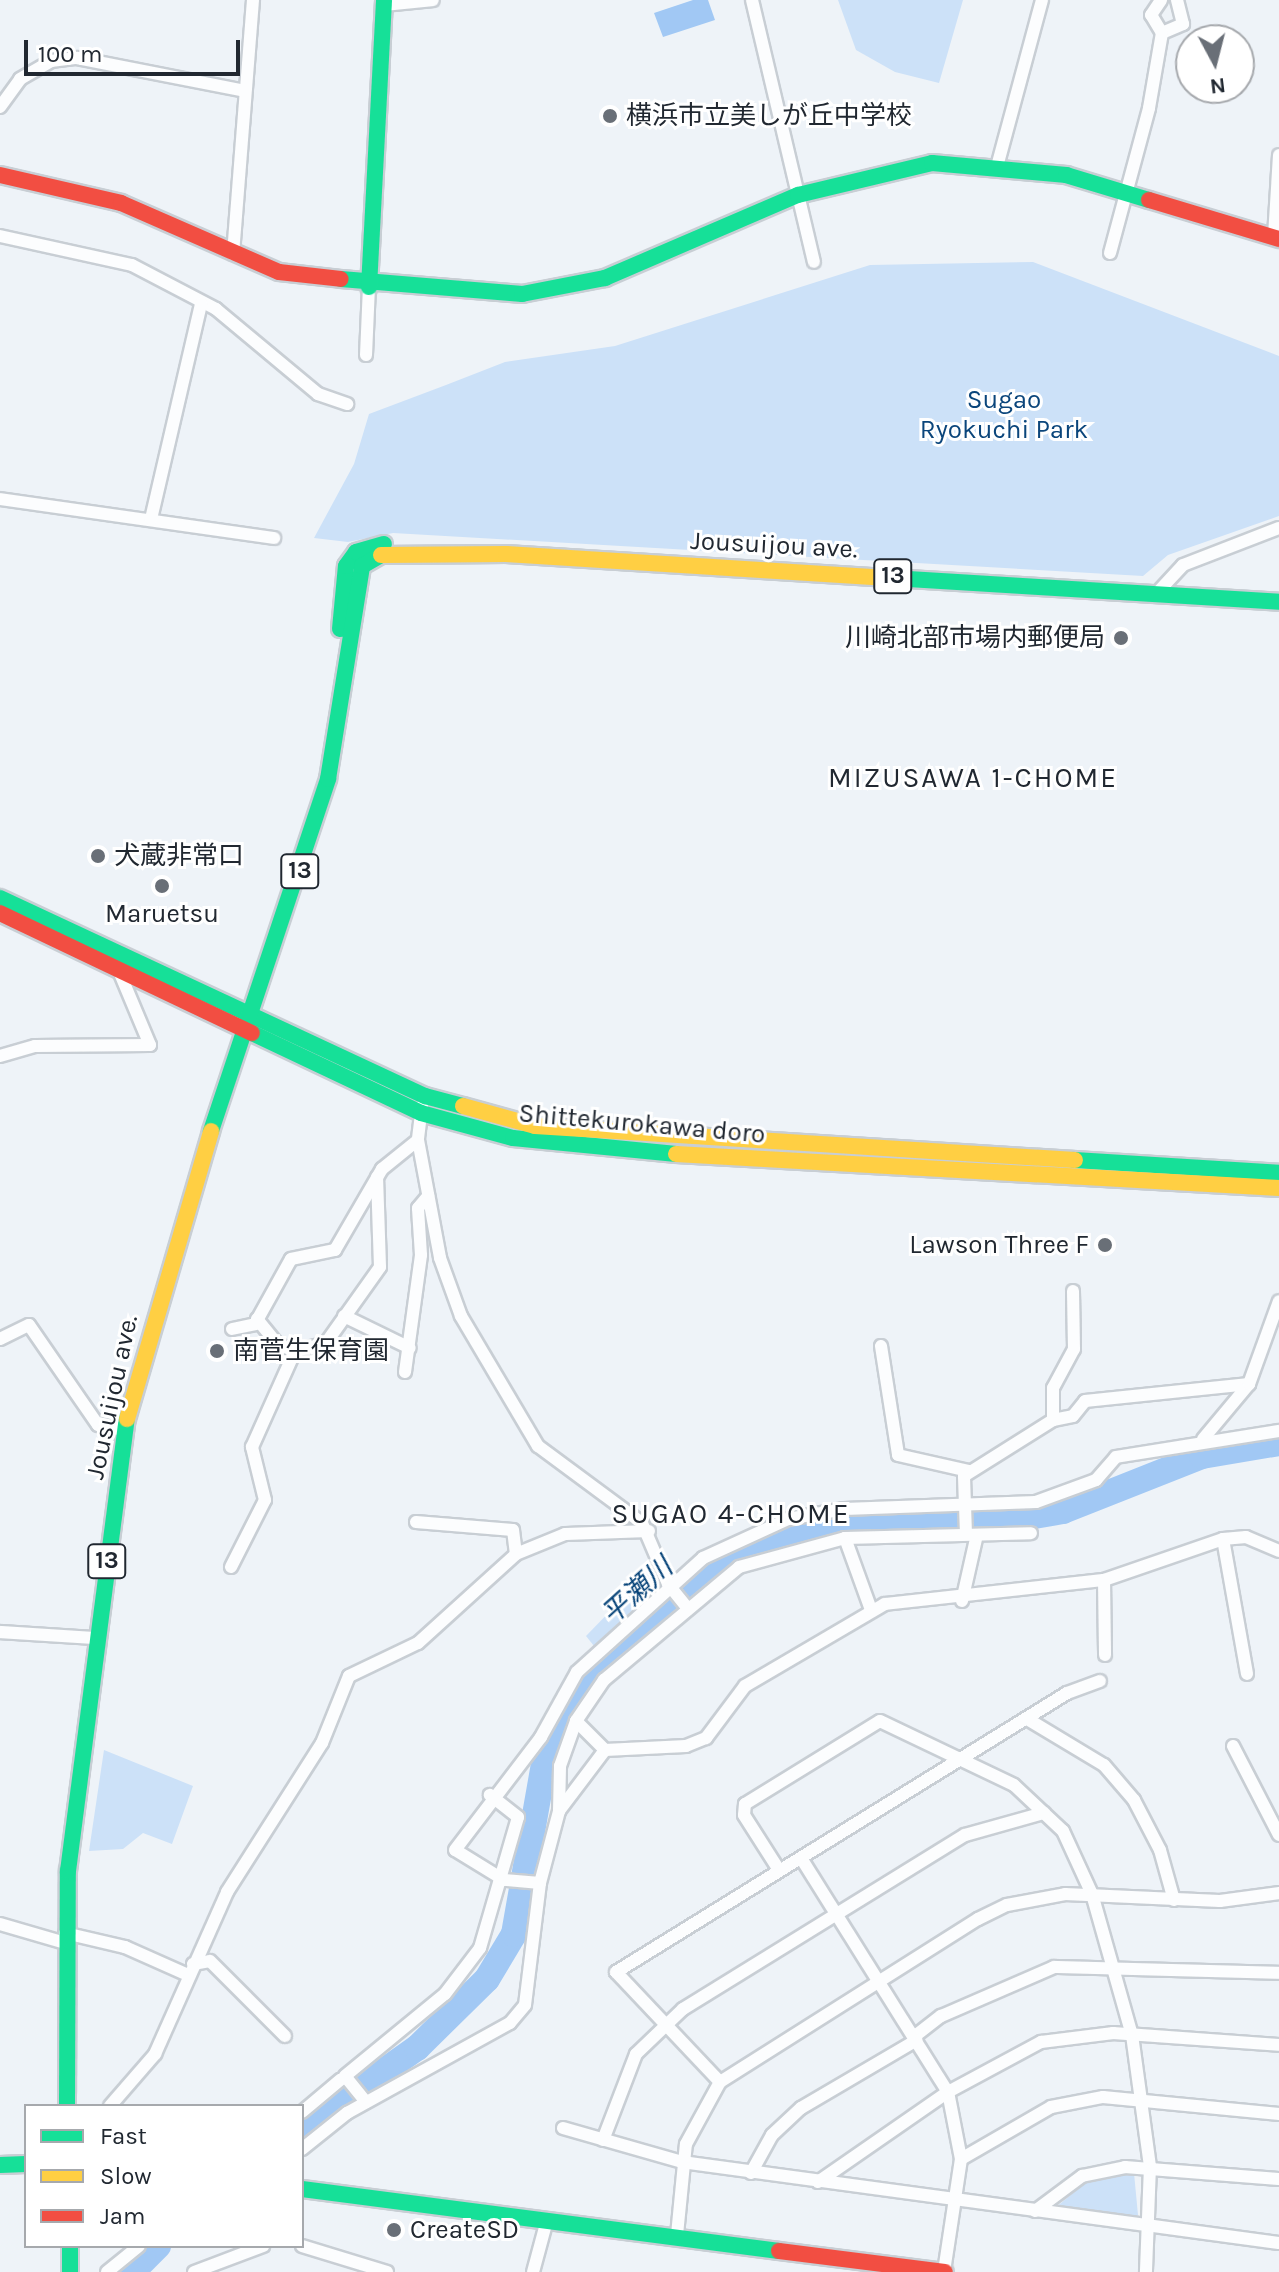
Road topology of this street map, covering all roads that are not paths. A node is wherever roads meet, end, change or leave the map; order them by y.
1 (253, 0) edge
2 (433, 0) edge
3 (752, 0) edge
4 (1042, 0) edge
5 (1161, 0) edge
6 (1177, 0) edge
7 (384, 2) edge
8 (1162, 33) junction
9 (245, 91) junction
10 (0, 107) edge
11 (1279, 155) edge
12 (998, 163) junction
13 (0, 175) edge
14 (1125, 192) junction
15 (798, 195) junction
16 (0, 236) edge
17 (1276, 238) edge
18 (1110, 253) dead end
19 (233, 254) junction
20 (814, 262) dead end
21 (369, 287) junction
22 (201, 304) junction
23 (366, 355) dead end
24 (347, 404) dead end
25 (0, 499) edge
26 (151, 519) junction
27 (1279, 528) edge
28 (274, 538) dead end
29 (1157, 593) junction
30 (1279, 602) edge
31 (0, 898) edge
32 (0, 913) edge
33 (119, 971) junction
34 (251, 1016) junction
35 (245, 1033) junction
36 (0, 1056) edge
37 (425, 1096) junction
38 (421, 1113) junction
39 (418, 1140) junction
40 (1279, 1173) edge
41 (377, 1177) junction
42 (1279, 1188) edge
43 (428, 1196) junction
44 (1073, 1291) dead end
45 (1279, 1301) edge
46 (344, 1316) junction
47 (257, 1319) junction
48 (232, 1329) dead end
49 (0, 1339) edge
50 (881, 1346) dead end
51 (410, 1348) junction
52 (295, 1351) junction
53 (405, 1372) dead end
54 (1249, 1384) junction
55 (1053, 1420) junction
56 (124, 1430) junction
57 (1279, 1431) edge
58 (1203, 1439) junction
59 (969, 1471) junction
60 (965, 1510) junction
61 (416, 1522) dead end
62 (649, 1531) junction
63 (1031, 1533) dead end
64 (969, 1534) junction
65 (845, 1538) junction
66 (1223, 1539) junction
67 (1279, 1551) edge
68 (516, 1554) junction
69 (231, 1567) dead end
70 (1104, 1580) junction
71 (671, 1586) junction
72 (962, 1601) junction
73 (685, 1604) junction
74 (871, 1610) junction
75 (0, 1632) edge
76 (96, 1638) junction
77 (1105, 1655) dead end
78 (1247, 1674) dead end
79 (1100, 1681) dead end
80 (1029, 1720) junction
81 (576, 1721) junction
82 (1233, 1746) dead end
83 (605, 1750) junction
84 (961, 1761) junction
85 (490, 1795) junction
86 (559, 1811) junction
87 (1044, 1813) junction
88 (1279, 1835) edge
89 (801, 1858) junction
90 (779, 1870) junction
91 (509, 1881) junction
92 (538, 1883) junction
93 (1279, 1893) edge
94 (1092, 1894) junction
95 (1174, 1900) junction
96 (834, 1911) junction
97 (0, 1924) edge
98 (65, 1938) junction
99 (1111, 1965) junction
100 (190, 1970) junction
101 (1279, 1973) edge
102 (878, 1980) junction
103 (664, 2023) junction
104 (1132, 2035) junction
105 (285, 2036) dead end
106 (916, 2038) junction
107 (1279, 2045) edge
108 (340, 2080) dead end
109 (720, 2082) junction
110 (948, 2092) junction
111 (1143, 2098) junction
112 (364, 2099) junction
113 (67, 2104) edge
114 (112, 2104) edge
115 (304, 2110) edge
116 (1279, 2114) edge
117 (563, 2128) dead end
118 (603, 2140) junction
119 (304, 2147) edge
120 (961, 2159) junction
121 (682, 2162) junction
122 (24, 2164) edge
123 (0, 2165) edge
124 (1150, 2166) junction
125 (751, 2173) junction
126 (1279, 2179) edge
127 (818, 2182) junction
128 (304, 2189) edge
129 (953, 2199) junction
130 (1035, 2211) junction
131 (547, 2220) junction
132 (1149, 2227) junction
133 (677, 2235) junction
134 (1279, 2243) edge
135 (304, 2247) edge
136 (70, 2248) edge
137 (137, 2248) edge
138 (258, 2248) edge
139 (870, 2266) edge
140 (70, 2272) edge
141 (107, 2272) edge
142 (194, 2272) edge
143 (387, 2272) edge
144 (533, 2272) edge
145 (944, 2272) edge
146 (1146, 2272) edge

1 - 9 street
2 - 7 street
3 - 15 street
4 - 12 street
5 - 8 street
6 - 8 street
7 - 21 main road
8 - 14 street
9 - 10 street
9 - 19 street
11 - 17 street
12 - 14 main road
12 - 15 main road
13 - 19 main road
14 - 17 main road
14 - 18 street
15 - 20 street
15 - 21 main road
16 - 22 street
19 - 21 main road
21 - 23 street
22 - 24 street
22 - 26 street
25 - 26 street
26 - 28 street
27 - 29 street
29 - 30 main road, Jousuijou ave. / 13
29 - 34 main road, Jousuijou ave. / 13
31 - 34 main road, Shittekurokawa doro
32 - 33 main road, Shittekurokawa doro
33 - 35 main road, Shittekurokawa doro
33 - 36 street
34 - 35 main road, Jousuijou ave. / 13
34 - 37 main road, Shittekurokawa doro
35 - 38 main road, Shittekurokawa doro
35 - 56 main road, Jousuijou ave. / 13
37 - 38 street
37 - 40 main road, Shittekurokawa doro
38 - 39 street
38 - 42 main road, Shittekurokawa doro
39 - 41 street
39 - 43 street
41 - 46 street
41 - 47 street
43 - 51 street
43 - 62 street
44 - 55 street
45 - 54 street
46 - 51 street
46 - 52 street
47 - 48 street
47 - 52 street
49 - 56 street
50 - 59 street
51 - 53 street
52 - 69 street
54 - 55 street
54 - 58 street
55 - 59 street
56 - 76 main road, Jousuijou ave. / 13
57 - 58 street
58 - 60 street
59 - 60 street
60 - 64 street
60 - 71 street
61 - 68 street
62 - 68 street
62 - 71 street
63 - 64 street
64 - 65 street
64 - 72 street
65 - 73 street
65 - 74 street
66 - 67 street
66 - 70 street
66 - 78 street
68 - 100 street
70 - 72 street
70 - 77 street
71 - 73 street
71 - 85 street
72 - 74 street
73 - 81 street
74 - 83 street
75 - 76 street
76 - 98 main road, Jousuijou ave. / 13
79 - 80 street
80 - 84 street
80 - 95 street
81 - 83 street
81 - 86 street
82 - 88 street
83 - 86 street
84 - 87 street
84 - 89 street
84 - 90 street
85 - 91 street
85 - 91 street
86 - 92 street
87 - 94 street
87 - 96 street
89 - 90 street
89 - 96 street
90 - 103 street
91 - 92 street
91 - 112 street
92 - 112 street
93 - 95 street
94 - 95 street
94 - 99 street
94 - 102 street
96 - 102 street
96 - 103 street
97 - 98 street
98 - 100 street
98 - 113 main road, Jousuijou ave. / 13
99 - 101 street
99 - 104 street
99 - 106 street
100 - 105 street
100 - 114 street
102 - 106 street
102 - 109 street
103 - 109 street
103 - 118 street
104 - 107 street
104 - 110 street
104 - 111 street
106 - 110 street
106 - 125 street
108 - 115 street
109 - 121 street
110 - 120 street
110 - 127 street
111 - 116 street
111 - 120 street
111 - 124 street
112 - 119 street
117 - 118 street
118 - 121 street
120 - 129 street
121 - 125 street
121 - 133 street
122 - 123 main road
124 - 126 street
124 - 130 street
124 - 132 street
125 - 127 street
127 - 129 street
128 - 131 main road
129 - 130 street
129 - 145 street
130 - 132 street
131 - 133 main road
131 - 144 street
132 - 134 street
132 - 146 street
133 - 139 main road
135 - 143 street
136 - 140 main road
137 - 141 street
138 - 142 street
139 - 145 main road

